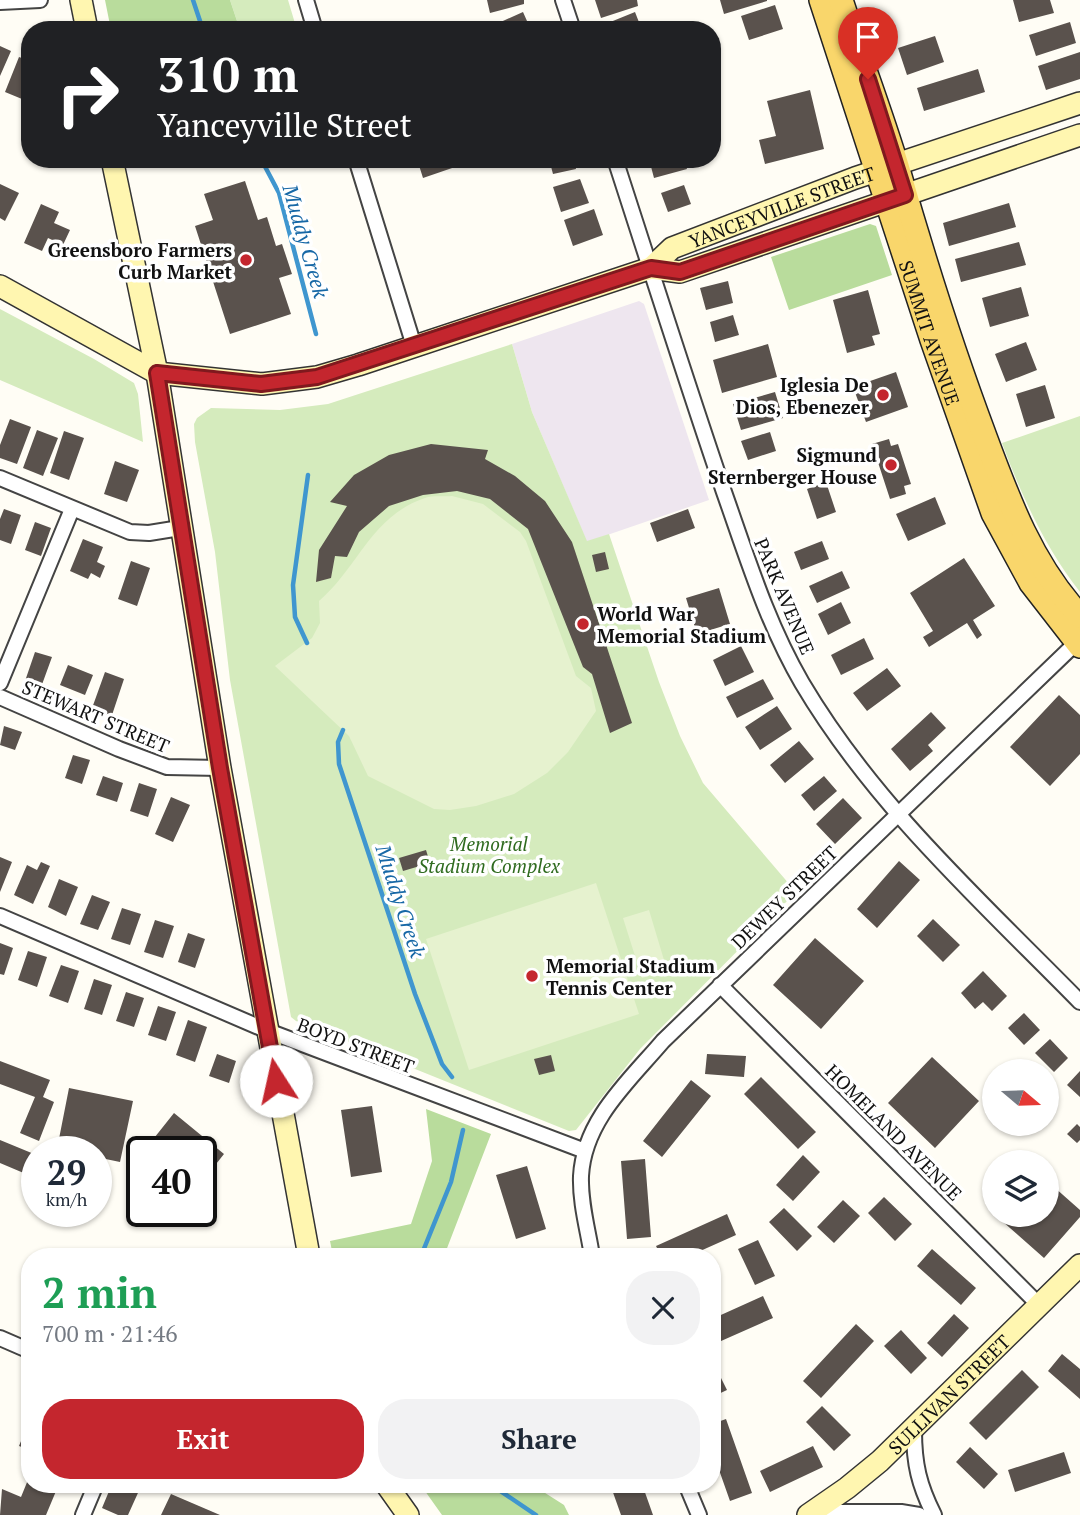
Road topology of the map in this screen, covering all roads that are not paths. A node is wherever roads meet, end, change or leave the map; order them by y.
1 (40, 0) edge
2 (81, 0) edge
3 (306, 0) edge
4 (563, 0) edge
5 (821, 0) edge
6 (841, 0) edge
7 (0, 2) edge
8 (85, 21) edge
9 (312, 21) edge
10 (570, 21) edge
11 (1080, 103) edge
12 (1080, 135) edge
13 (114, 168) edge
14 (359, 168) edge
15 (618, 168) edge
16 (887, 168) junction
17 (897, 198) junction
18 (651, 268) junction
19 (0, 286) edge
20 (414, 346) junction
21 (157, 373) junction
22 (0, 478) edge
23 (72, 509) junction
24 (180, 528) junction
25 (1080, 616) edge
26 (1078, 645) edge
27 (0, 684) edge
28 (0, 697) edge
29 (220, 768) junction
30 (897, 815) junction
31 (0, 916) edge
32 (720, 985) junction
33 (1080, 1002) edge
34 (268, 1031) junction
35 (585, 1151) junction
36 (308, 1248) edge
37 (591, 1248) edge
38 (1080, 1265) edge
39 (1040, 1305) junction
40 (0, 1338) edge
41 (21, 1347) edge
42 (914, 1430) junction
43 (92, 1493) edge
44 (392, 1493) edge
45 (690, 1493) edge
46 (812, 1513) edge
47 (83, 1515) edge
48 (408, 1515) edge
49 (699, 1515) edge
50 (919, 1515) edge
51 (934, 1515) edge

1 - 7 street
2 - 8 street
3 - 9 street
4 - 10 street
5 - 16 main road, SUMMIT AVENUE
6 - 16 main road, SUMMIT AVENUE
11 - 16 street, YANCEYVILLE STREET
12 - 17 street, YANCEYVILLE STREET
13 - 21 street
14 - 20 street
15 - 18 street, PARK AVENUE
16 - 17 main road, SUMMIT AVENUE
16 - 18 street, YANCEYVILLE STREET
17 - 18 street, YANCEYVILLE STREET
17 - 25 main road, SUMMIT AVENUE
17 - 26 main road, SUMMIT AVENUE
18 - 20 street, YANCEYVILLE STREET
18 - 30 street, PARK AVENUE
19 - 21 street
20 - 21 street, YANCEYVILLE STREET
21 - 24 street
22 - 23 street
23 - 24 street
23 - 27 street
24 - 29 street
26 - 30 street, DEWEY STREET
28 - 29 street, STEWART STREET
29 - 34 street
30 - 32 street, DEWEY STREET
30 - 33 street, PARK AVENUE
31 - 34 street, BOYD STREET
32 - 35 street, DEWEY STREET
32 - 39 street, HOMELAND AVENUE
34 - 35 street, BOYD STREET
34 - 36 street
35 - 37 street, DEWEY STREET
38 - 39 street, SULLIVAN STREET
39 - 42 street, SULLIVAN STREET
40 - 41 street
42 - 46 street, SULLIVAN STREET
42 - 51 street
43 - 47 street
44 - 48 street
45 - 49 street
46 - 50 street

